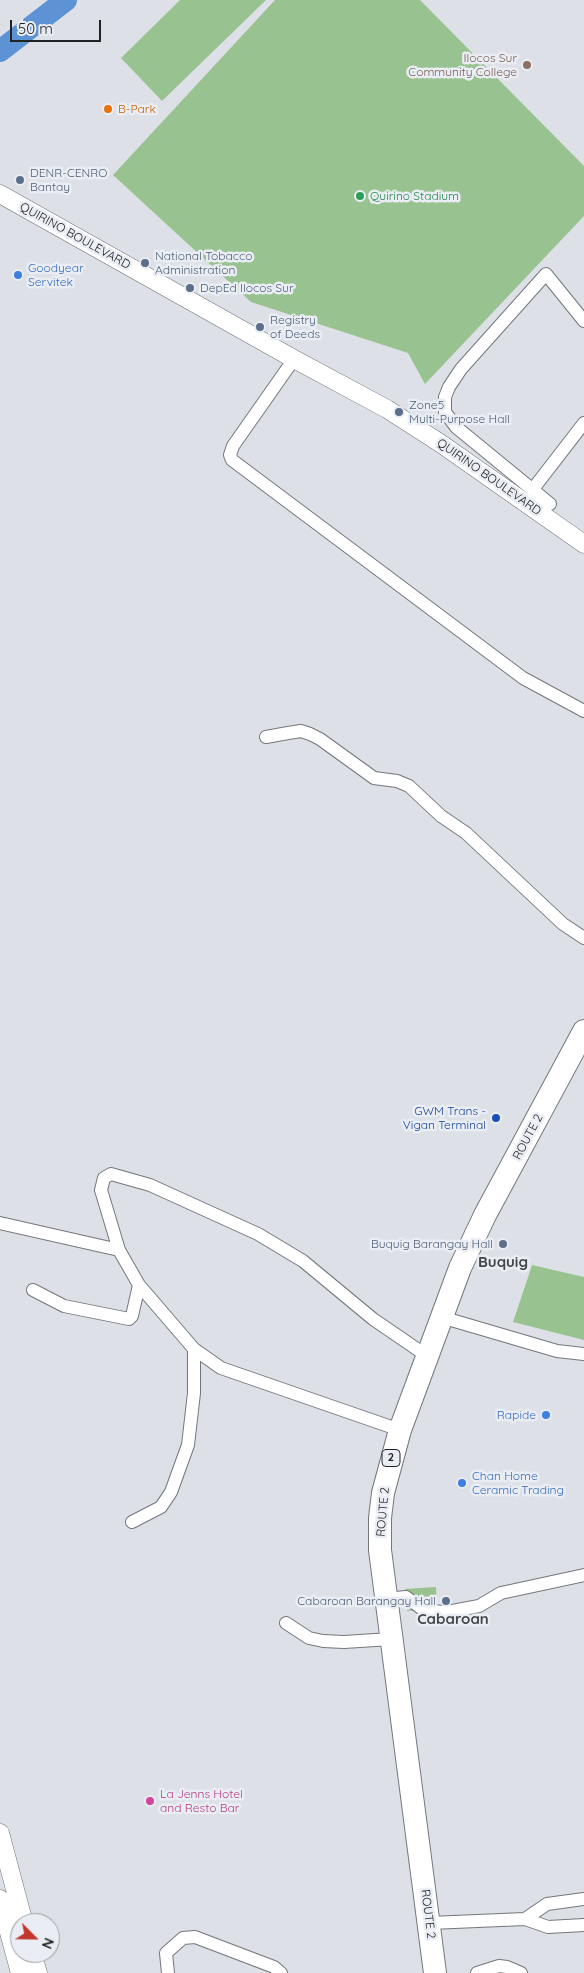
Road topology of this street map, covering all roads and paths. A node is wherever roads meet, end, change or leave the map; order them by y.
1 (0, 194) edge
2 (584, 321) edge
3 (294, 360) junction
4 (584, 423) edge
5 (533, 489) junction
6 (550, 504) dead end
7 (584, 544) edge
8 (584, 711) edge
9 (266, 737) dead end
10 (584, 938) edge
11 (584, 1031) edge
12 (0, 1222) edge
13 (119, 1250) junction
14 (139, 1285) junction
15 (34, 1290) dead end
16 (441, 1317) junction
17 (194, 1349) junction
18 (584, 1354) edge
19 (427, 1356) junction
20 (400, 1430) junction
21 (132, 1522) dead end
22 (584, 1575) edge
23 (386, 1599) junction
24 (286, 1623) dead end
25 (391, 1639) junction
26 (0, 1834) edge
27 (584, 1898) edge
28 (0, 1900) edge
29 (21, 1913) edge
30 (525, 1919) junction
31 (430, 1924) junction
32 (584, 1925) edge
33 (20, 1973) edge
34 (168, 1973) edge
35 (281, 1973) edge
36 (435, 1973) edge
37 (477, 1973) edge
38 (521, 1973) edge

1 - 3 main road, QUIRINO BOULEVARD
2 - 5 street
3 - 7 main road, QUIRINO BOULEVARD
3 - 8 street
4 - 5 street
5 - 6 street
9 - 10 street
11 - 16 highway, ROUTE 2 / 2
12 - 13 street
13 - 14 street
13 - 19 street
14 - 15 street
14 - 17 street
16 - 18 street
16 - 19 highway, ROUTE 2 / 2
17 - 20 street
17 - 21 street
19 - 20 highway, ROUTE 2 / 2
20 - 23 highway, ROUTE 2 / 2
22 - 23 street
23 - 25 highway, ROUTE 2 / 2
24 - 25 street
25 - 31 highway, ROUTE 2 / 2
26 - 29 main road
27 - 30 street
28 - 33 main road
30 - 31 street
30 - 32 street
31 - 36 highway, ROUTE 2 / 2
34 - 35 street
37 - 38 street

